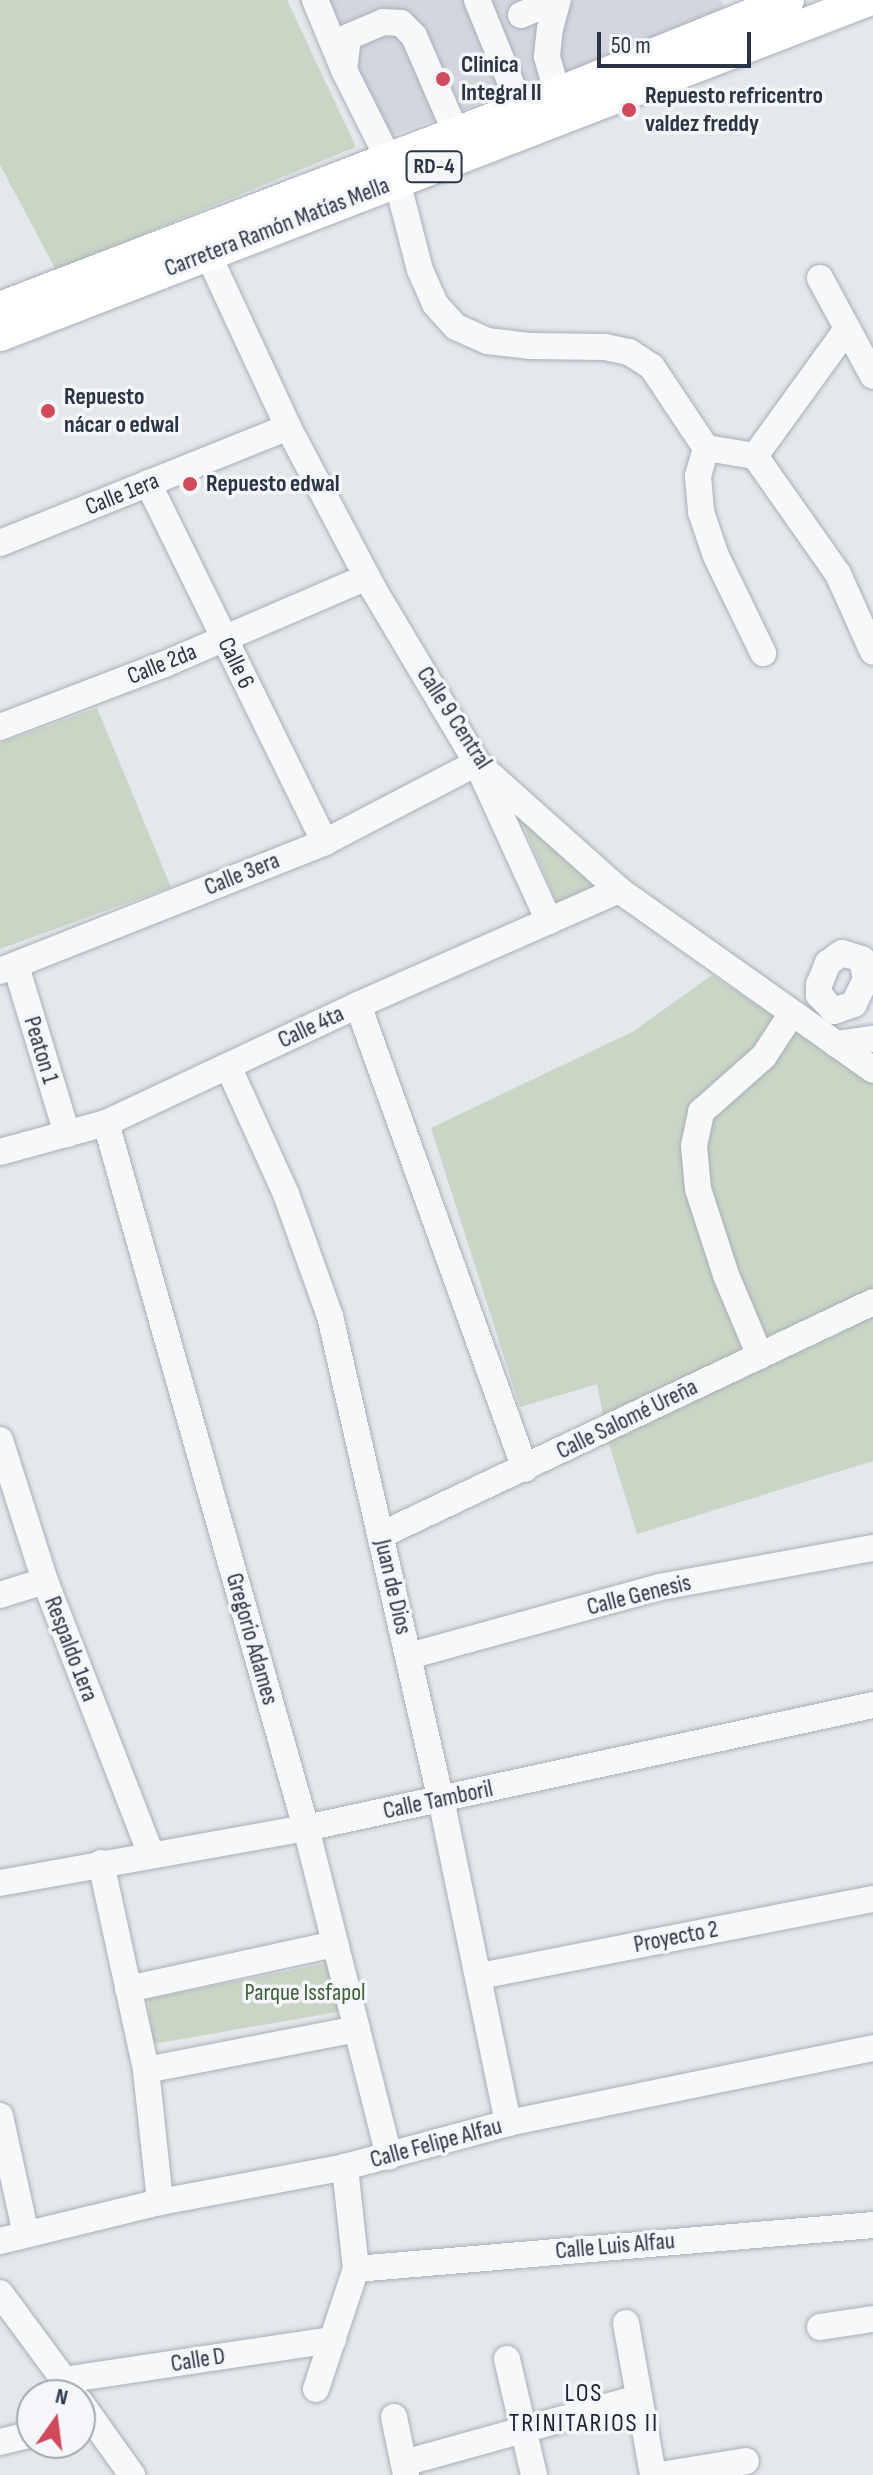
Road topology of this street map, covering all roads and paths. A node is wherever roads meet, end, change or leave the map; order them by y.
1 (315, 0) edge
2 (332, 0) edge
3 (477, 0) edge
4 (558, 0) edge
5 (788, 0) edge
6 (868, 0) edge
7 (521, 15) dead end
8 (348, 37) junction
9 (344, 70) junction
10 (557, 92) junction
11 (521, 108) junction
12 (456, 133) junction
13 (392, 170) junction
14 (203, 242) junction
15 (820, 278) dead end
16 (0, 308) edge
17 (847, 329) junction
18 (0, 335) edge
19 (873, 376) edge
20 (288, 427) junction
21 (706, 448) junction
22 (755, 456) junction
23 (148, 483) junction
24 (0, 543) edge
25 (367, 577) junction
26 (224, 638) junction
27 (873, 652) edge
28 (763, 653) dead end
29 (0, 727) edge
30 (477, 763) junction
31 (325, 842) junction
32 (619, 890) junction
33 (549, 921) junction
34 (8, 969) edge
35 (358, 1005) junction
36 (792, 1013) junction
37 (830, 1029) junction
38 (873, 1039) edge
39 (228, 1066) junction
40 (873, 1070) edge
41 (106, 1123) junction
42 (67, 1134) junction
43 (0, 1152) edge
44 (873, 1302) edge
45 (760, 1356) junction
46 (0, 1440) edge
47 (525, 1469) junction
48 (381, 1535) junction
49 (873, 1548) edge
50 (45, 1581) junction
51 (0, 1595) edge
52 (409, 1656) junction
53 (873, 1705) edge
54 (441, 1799) junction
55 (306, 1828) junction
56 (151, 1854) junction
57 (101, 1863) junction
58 (0, 1883) edge
59 (873, 1899) edge
60 (335, 1944) junction
61 (480, 1976) junction
62 (128, 1989) junction
63 (357, 2029) junction
64 (873, 2048) edge
65 (146, 2070) junction
66 (0, 2116) edge
67 (508, 2123) junction
68 (389, 2157) junction
69 (345, 2167) junction
70 (160, 2202) junction
71 (873, 2225) edge
72 (26, 2234) junction
73 (0, 2241) edge
74 (356, 2269) junction
75 (0, 2293) edge
76 (873, 2319) edge
77 (626, 2323) dead end
78 (820, 2327) dead end
79 (333, 2340) junction
80 (507, 2359) dead end
81 (63, 2379) edge
82 (96, 2383) edge
83 (316, 2389) dead end
84 (639, 2398) junction
85 (394, 2417) dead end
86 (523, 2429) junction
87 (96, 2430) edge
88 (746, 2461) dead end
89 (405, 2469) edge
90 (132, 2475) edge
91 (534, 2475) edge
92 (653, 2475) edge
93 (660, 2475) edge

1 - 9 street
2 - 8 street
3 - 11 street
4 - 7 street
4 - 10 street
5 - 10 main road, Carretera Ramón Matías Mella / RD-4
6 - 13 main road, Carretera Ramón Matías Mella / RD-4
8 - 9 street
8 - 12 street
9 - 13 street
10 - 11 main road, Carretera Ramón Matías Mella / RD-4
11 - 12 main road, Carretera Ramón Matías Mella / RD-4
12 - 13 main road, Carretera Ramón Matías Mella / RD-4
13 - 14 main road, Carretera Ramón Matías Mella / RD-4
13 - 21 street
14 - 16 main road, Carretera Ramón Matías Mella / RD-4
14 - 18 main road, Carretera Ramón Matías Mella / RD-4
14 - 20 street, Calle 9 Central
15 - 17 street
17 - 19 street
17 - 22 street
20 - 23 street, Calle 1era
20 - 25 street, Calle 9 Central
21 - 22 street
21 - 28 street
22 - 27 street
23 - 24 street, Calle 1era
23 - 26 street, Calle 6
25 - 26 street, Calle 2da
25 - 30 street, Calle 9 Central
26 - 29 street, Calle 2da
26 - 31 street, Calle 6
30 - 31 street, Calle 3era
30 - 32 street, Calle 9 Central
30 - 33 street
31 - 34 street, Calle 3era
32 - 33 street, Calle 4ta
32 - 36 street, Calle 9 Central
33 - 35 street, Calle 4ta
34 - 42 street, Peaton 1
35 - 39 street, Calle 4ta
35 - 47 street
36 - 37 street, Calle 9 Central
36 - 45 street
37 - 38 street
37 - 40 street, Calle 9 Central
39 - 41 street, Calle 4ta
39 - 48 street, Juan de Dios
41 - 42 street, Calle 4ta
41 - 55 street, Gregorio Adames
42 - 43 street, Calle 4ta
44 - 45 street, Calle Salomé Ureña
45 - 47 street, Calle Salomé Ureña
46 - 50 street, Respaldo 1era
47 - 48 street, Calle Salomé Ureña
48 - 52 street, Juan de Dios
49 - 52 street, Calle Genesis
50 - 51 street
50 - 56 street, Respaldo 1era
52 - 54 street, Juan de Dios
53 - 54 street, Calle Tamboril
54 - 55 street, Calle Tamboril
54 - 61 street, Juan de Dios
55 - 56 street, Calle Tamboril
55 - 60 street, Gregorio Adames
56 - 57 street, Calle Tamboril
57 - 58 street, Calle Tamboril
57 - 62 street
59 - 61 street, Proyecto 2
60 - 62 street
60 - 63 street, Gregorio Adames
61 - 67 street, Juan de Dios
62 - 65 street
63 - 65 street
63 - 68 street, Gregorio Adames
64 - 67 street, Calle Felipe Alfau
65 - 70 street
66 - 72 street
67 - 68 street, Calle Felipe Alfau
68 - 69 street, Calle Felipe Alfau
69 - 70 street, Calle Felipe Alfau
69 - 74 street
70 - 72 street, Calle Felipe Alfau
71 - 74 street, Calle Luis Alfau
72 - 73 street, Calle Felipe Alfau
74 - 79 street
75 - 81 street
76 - 78 street
77 - 84 street
79 - 82 street, Calle D
79 - 83 street
80 - 86 street
84 - 86 street
84 - 92 street
85 - 89 street
86 - 89 street
86 - 91 street
87 - 90 street
88 - 93 street

